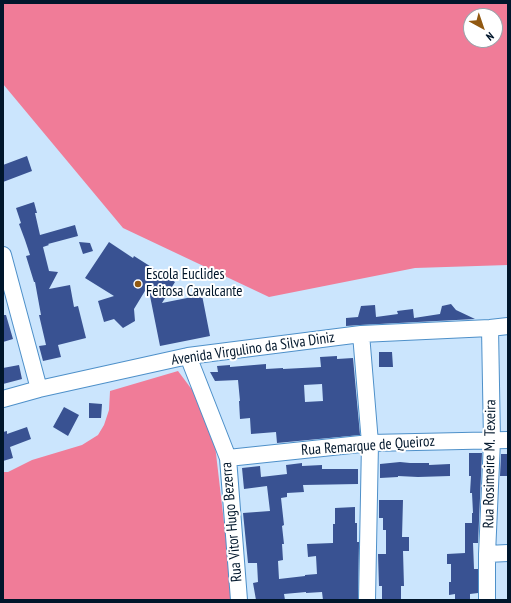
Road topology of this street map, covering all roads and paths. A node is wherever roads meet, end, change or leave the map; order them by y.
1 (3, 255) edge
2 (508, 326) edge
3 (490, 328) junction
4 (361, 334) junction
5 (188, 356) junction
6 (39, 389) junction
7 (3, 399) edge
8 (500, 441) edge
9 (370, 443) junction
10 (228, 458) junction
11 (508, 553) edge
12 (487, 554) junction
13 (239, 600) edge
14 (367, 600) edge
15 (487, 600) edge

1 - 6 street
2 - 3 street, Avenida Virgulino da Silva Diniz
3 - 4 street, Avenida Virgulino da Silva Diniz
3 - 8 street, Rua Rosimeire M. Texeira
4 - 5 street, Avenida Virgulino da Silva Diniz
4 - 9 street
5 - 6 street, Avenida Virgulino da Silva Diniz
5 - 10 street, Rua Vitor Hugo Bezerra
6 - 7 street, Avenida Virgulino da Silva Diniz
8 - 9 street, Rua Remarque de Queiroz
8 - 12 street, Rua Rosimeire M. Texeira
9 - 10 street, Rua Remarque de Queiroz
9 - 14 street
10 - 13 street, Rua Vitor Hugo Bezerra
11 - 12 street
12 - 15 street, Rua Rosimeire M. Texeira

